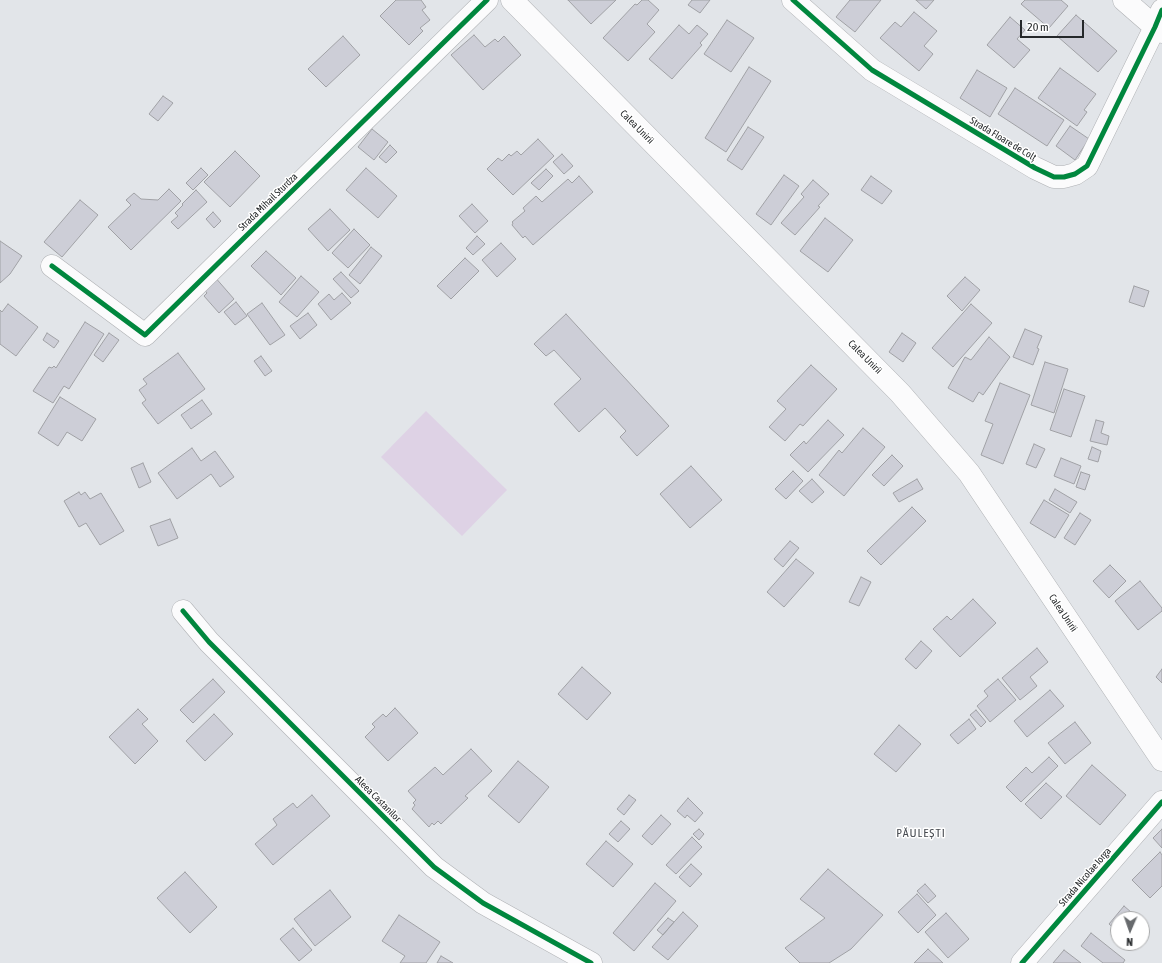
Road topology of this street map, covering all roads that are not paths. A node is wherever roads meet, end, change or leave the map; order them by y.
1 (487, 0) edge
2 (512, 0) edge
3 (793, 0) edge
4 (1124, 0) edge
5 (1160, 23) edge
6 (52, 266) dead end
7 (183, 611) dead end
8 (1162, 760) edge
9 (1162, 802) edge
10 (591, 963) edge
11 (1022, 963) edge

1 - 6 street, Strada Mihail Sturdza
2 - 8 street, Calea Unirii
3 - 5 street, Strada Floare de Colț
4 - 5 street
7 - 10 street, Aleea Castanilor
9 - 11 street, Strada Nicolae Iorga

